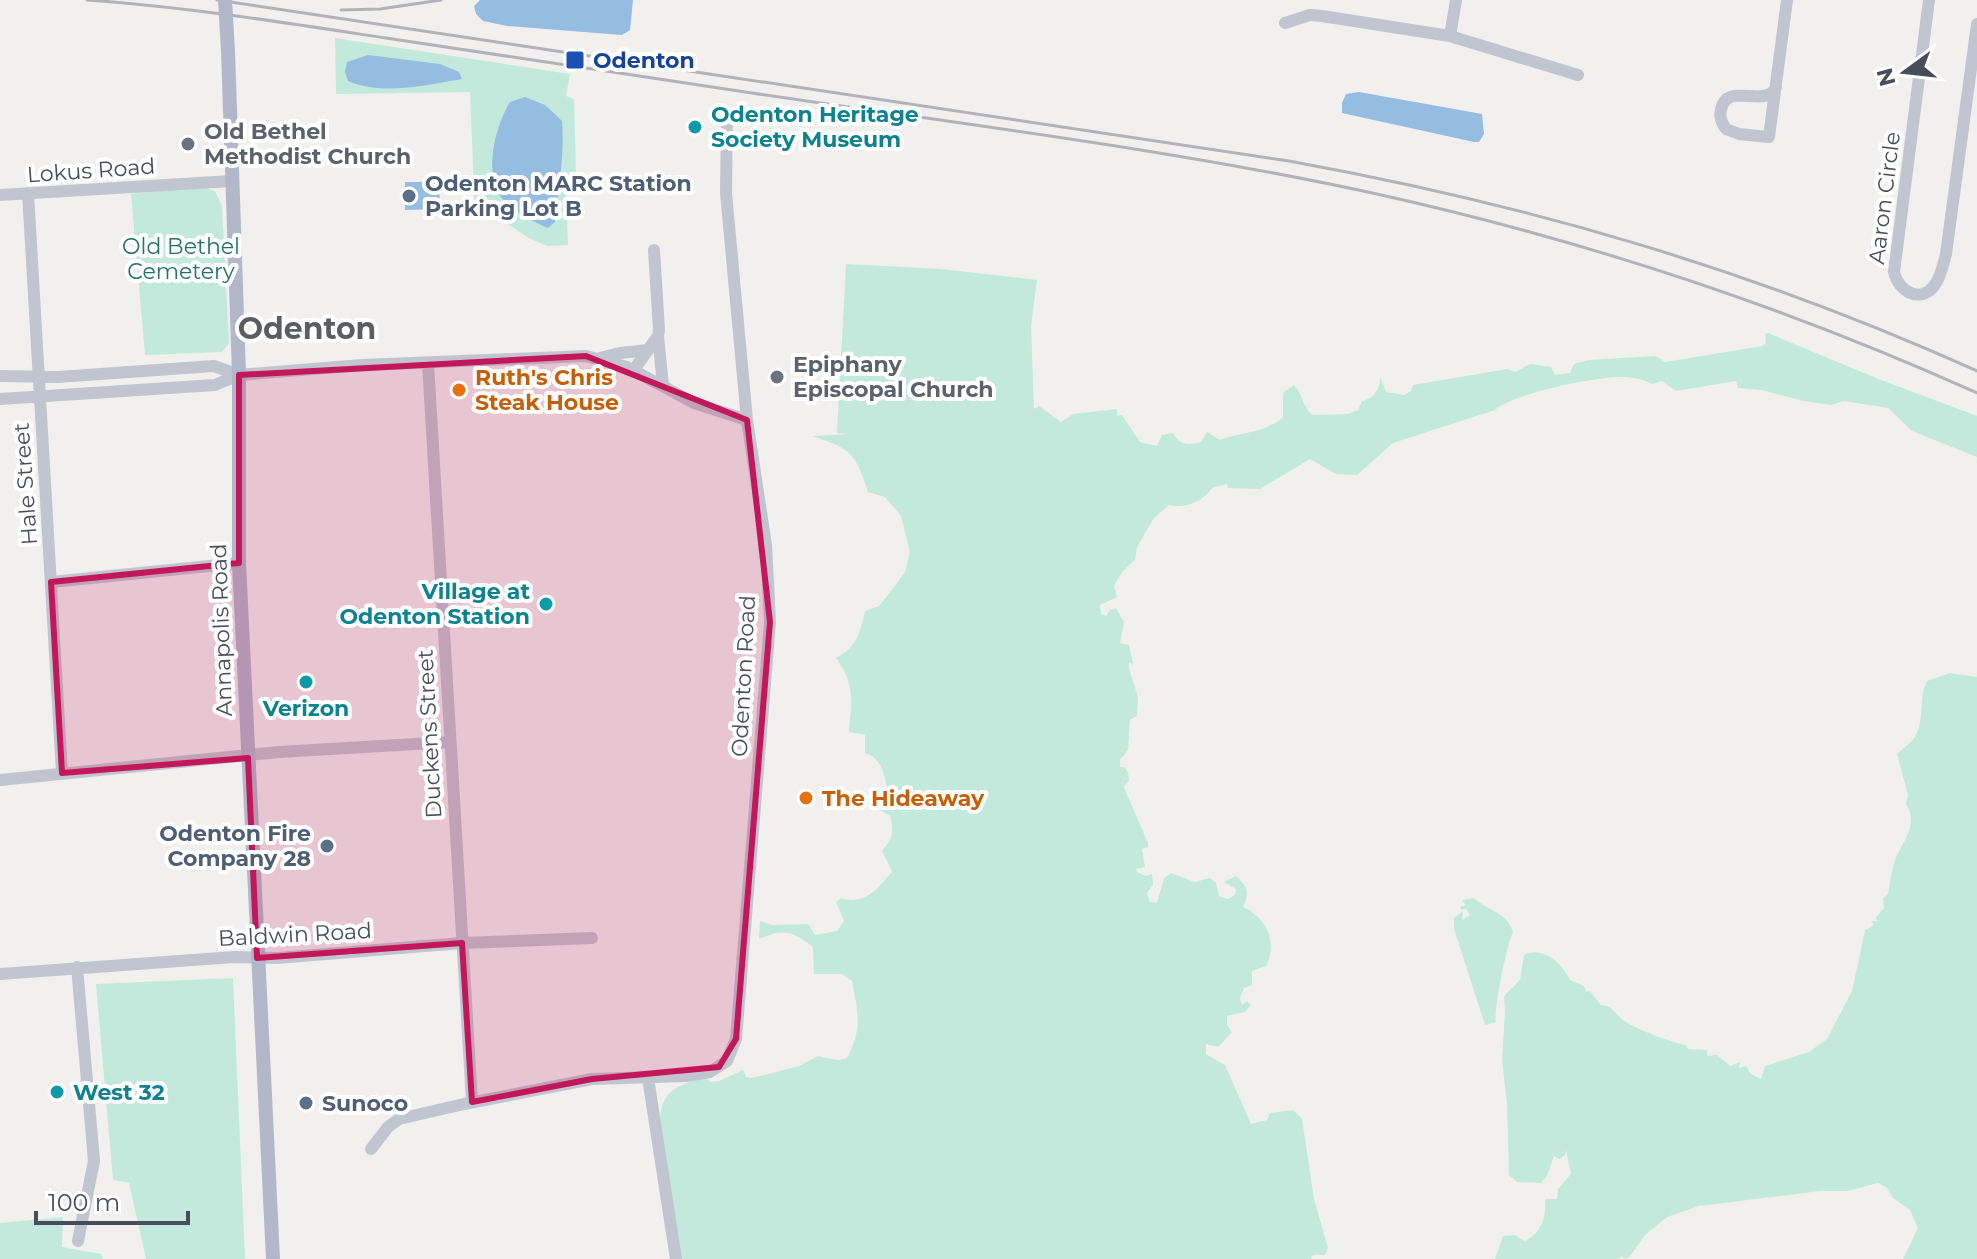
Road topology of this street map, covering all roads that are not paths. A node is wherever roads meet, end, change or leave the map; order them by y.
1 (225, 0) edge
2 (1456, 0) edge
3 (1787, 0) edge
4 (1929, 0) edge
5 (1285, 23) dead end
6 (1977, 24) edge
7 (1450, 36) junction
8 (1578, 75) dead end
9 (1776, 87) junction
10 (727, 114) dead end
11 (232, 181) junction
12 (28, 193) junction
13 (0, 195) edge
14 (654, 250) dead end
15 (658, 336) junction
16 (648, 350) junction
17 (600, 358) junction
18 (428, 363) junction
19 (633, 371) junction
20 (239, 375) junction
21 (0, 376) edge
22 (39, 377) junction
23 (663, 386) junction
24 (40, 398) junction
25 (0, 399) edge
26 (747, 420) junction
27 (239, 563) junction
28 (51, 582) junction
29 (449, 742) junction
30 (248, 758) junction
31 (62, 773) junction
32 (0, 780) edge
33 (592, 938) dead end
34 (462, 943) junction
35 (257, 958) junction
36 (77, 967) junction
37 (0, 974) edge
38 (648, 1078) junction
39 (472, 1102) junction
40 (371, 1149) dead end
41 (78, 1241) dead end
42 (273, 1259) edge
43 (676, 1259) edge

1 - 11 main road, Annapolis Road, bridge
2 - 7 street
3 - 9 street
4 - 6 street, Aaron Circle
5 - 7 street
7 - 8 street
9 - 9 street
10 - 26 street, Odenton Road
11 - 12 street, Lokus Road
11 - 20 main road, Annapolis Road
12 - 13 street, Lokus Road
12 - 22 street, Hale Street
14 - 15 street
15 - 16 street
15 - 23 street
16 - 17 street
16 - 19 street
17 - 18 street
17 - 19 street
18 - 20 street
18 - 29 street, Duckens Street
19 - 23 street
20 - 22 street
20 - 24 street
20 - 27 main road, Annapolis Road
21 - 22 street
22 - 24 street, Hale Street
23 - 26 street
24 - 25 street
24 - 28 street, Hale Street
26 - 38 street, Odenton Road
27 - 28 street
27 - 30 main road, Annapolis Road
28 - 31 street, Hale Street
29 - 30 street
29 - 34 street, Duckens Street
30 - 31 street
30 - 35 main road, Annapolis Road
31 - 32 street
33 - 34 street, Baldwin Road
34 - 35 street, Baldwin Road
34 - 39 street, Duckens Street
35 - 36 street, Baldwin Road
35 - 42 main road, Annapolis Road
36 - 37 street, Baldwin Road
36 - 41 street
38 - 39 street, Odenton Road
38 - 43 street
39 - 40 street, Odenton Road

